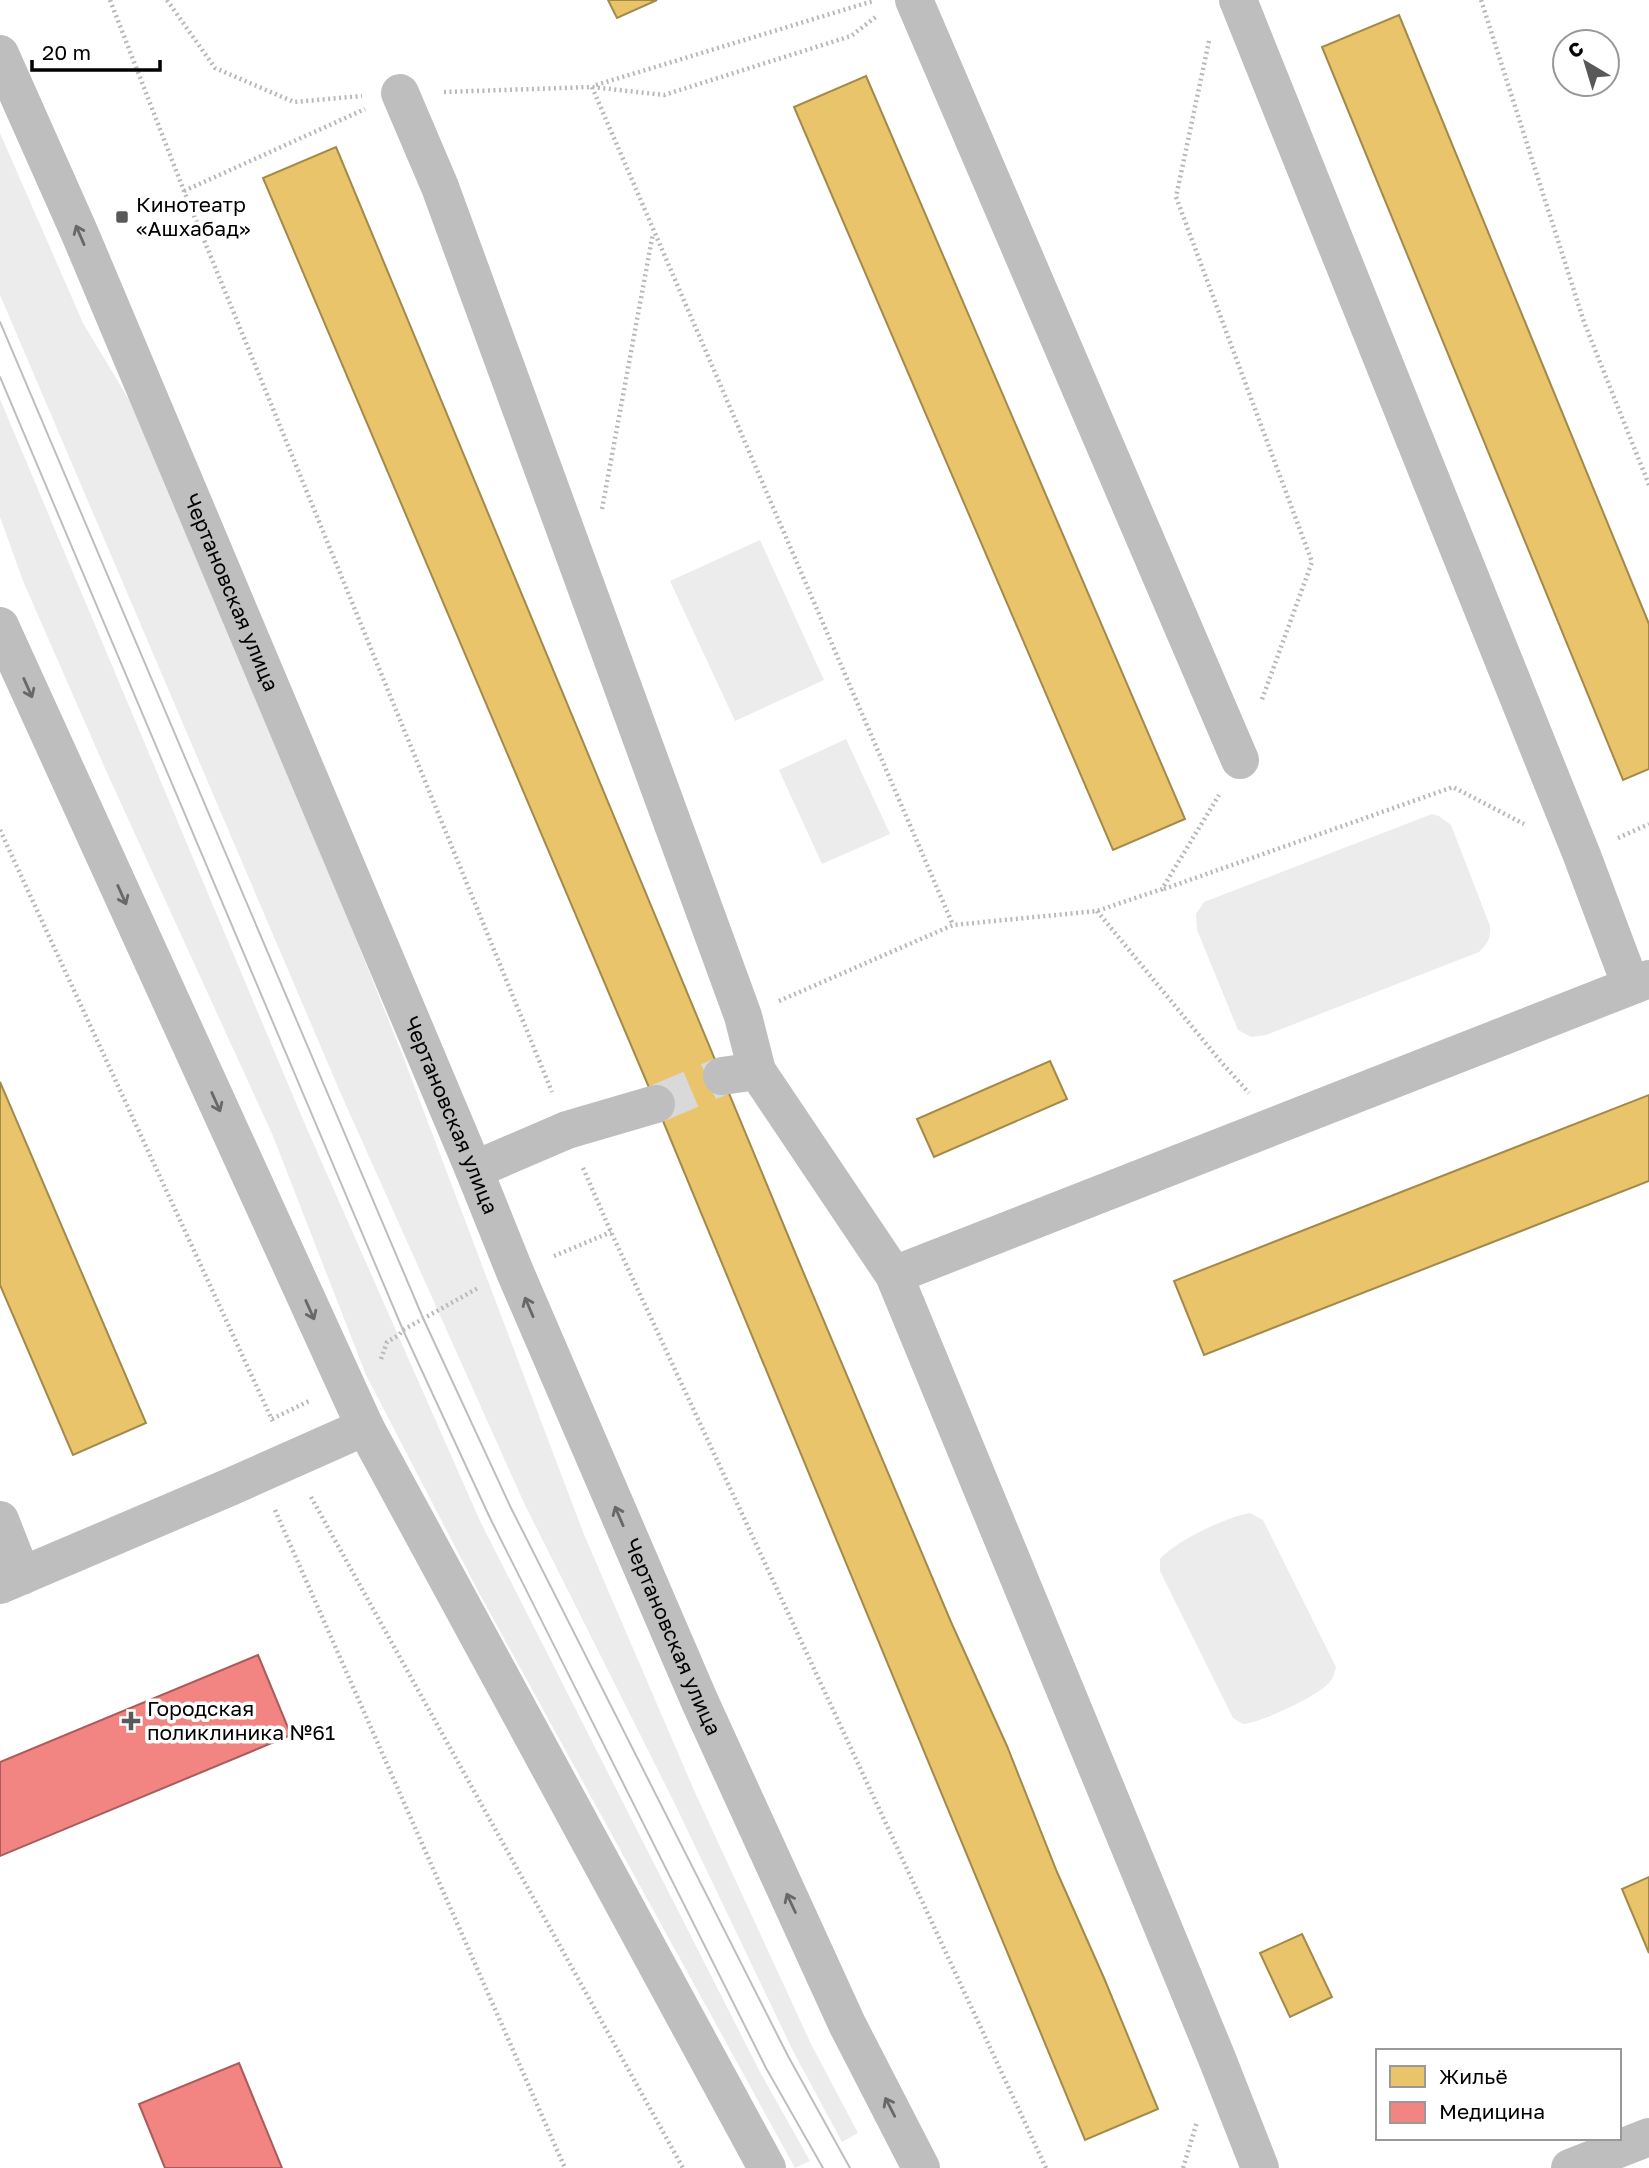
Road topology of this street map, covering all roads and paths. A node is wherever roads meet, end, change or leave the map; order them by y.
1 (167, 0) edge
2 (877, 0) edge
3 (914, 0) edge
4 (1238, 0) edge
5 (1481, 0) edge
6 (878, 14) dead end
7 (1209, 39) dead end
8 (0, 54) edge
9 (592, 87) junction
10 (400, 93) junction
11 (184, 191) dead end
12 (654, 232) junction
13 (1649, 485) edge
14 (566, 534) junction
15 (0, 626) edge
16 (1240, 760) junction
17 (0, 830) edge
18 (1581, 853) junction
19 (1162, 889) junction
20 (1097, 911) junction
21 (953, 925) junction
22 (1640, 982) edge
23 (743, 1016) junction
24 (1222, 1063) dead end
25 (656, 1104) tunnel mouth
26 (474, 1170) junction
27 (894, 1275) junction
28 (479, 1287) dead end
29 (379, 1365) dead end
30 (365, 1427) junction
31 (275, 1467) junction
32 (0, 1520) edge
33 (11, 1580) edge
34 (1649, 2137) edge
35 (565, 2168) edge
36 (683, 2168) edge
37 (767, 2168) edge
38 (921, 2168) edge
39 (1260, 2168) edge
40 (1570, 2168) edge

1 - 10 path
2 - 9 path
3 - 16 main road
4 - 18 main road
5 - 13 path
6 - 9 path
7 - 16 path
26 -> 8 main road, Чертановская улица
9 - 10 path
9 - 12 path
10 - 11 path
10 - 14 main road
12 - 14 path
12 - 21 path
14 - 23 main road
15 -> 30 main road
16 - 19 path
17 - 31 path
18 - 19 path
18 - 22 main road
19 - 20 path
20 - 21 path
20 - 24 path
21 - 23 path
22 - 27 main road
23 - 27 main road
25 - 26 main road
38 -> 26 main road, Чертановская улица
27 - 39 main road
28 - 29 path
30 - 31 main road
30 - 37 main road
31 - 33 main road
31 - 35 path
31 - 36 path
32 - 33 main road
34 - 40 main road

